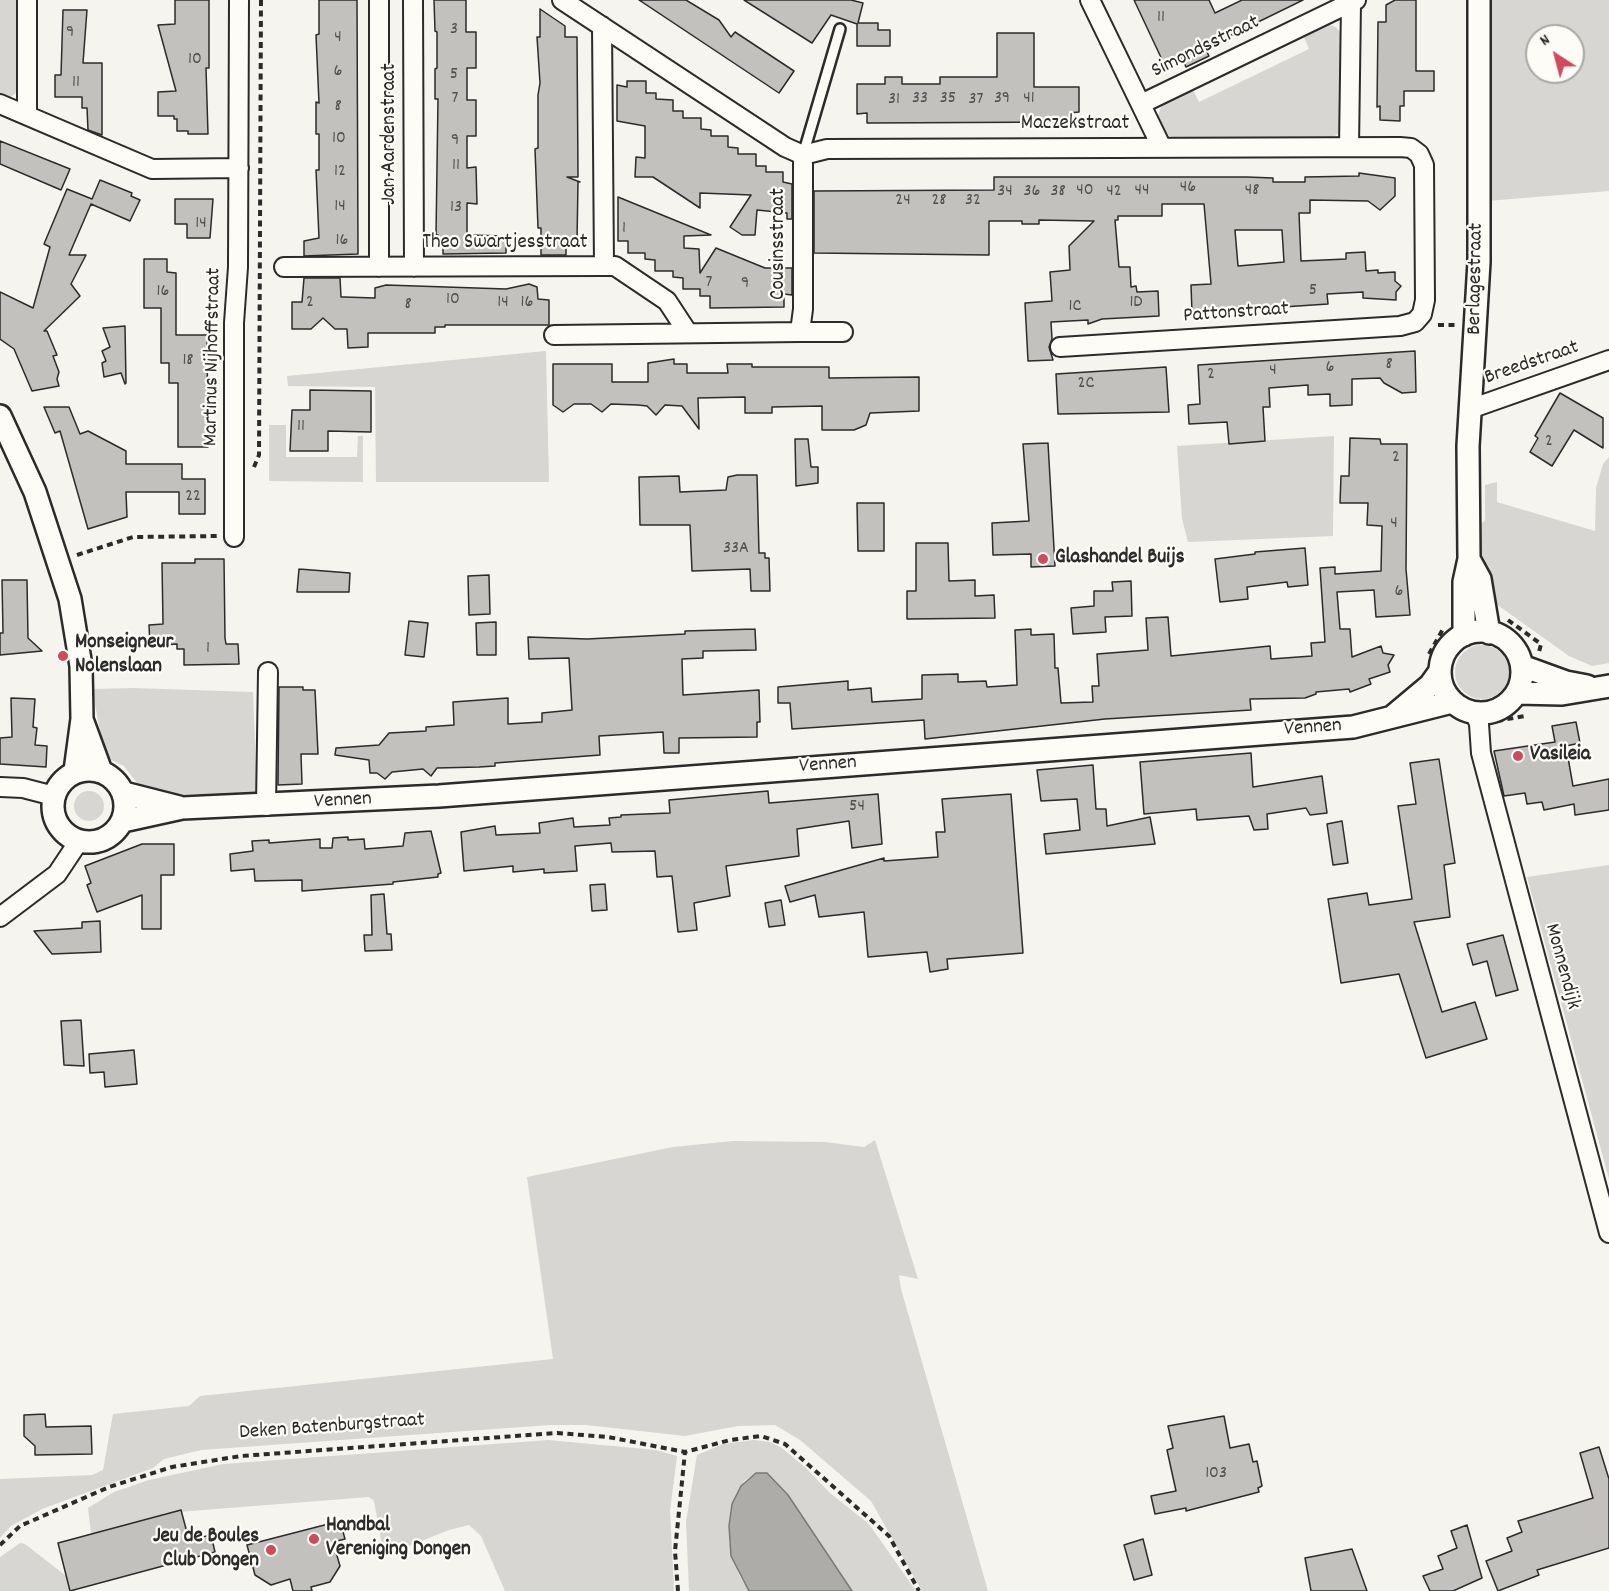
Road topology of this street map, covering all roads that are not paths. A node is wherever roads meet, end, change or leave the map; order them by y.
1 (27, 0) edge
2 (239, 0) edge
3 (379, 0) edge
4 (412, 0) edge
5 (562, 0) edge
6 (1090, 0) edge
7 (1479, 0) edge
8 (1353, 1) edge
9 (602, 26) junction
10 (840, 29) dead end
11 (0, 104) edge
12 (1141, 104) junction
13 (27, 115) junction
14 (1349, 147) junction
15 (1162, 148) junction
16 (802, 155) junction
17 (239, 168) junction
18 (604, 266) junction
19 (284, 267) road end
20 (380, 267) junction
21 (414, 267) junction
22 (1415, 322) joint
23 (800, 332) junction
24 (843, 332) dead end
25 (688, 333) junction
26 (554, 335) dead end
27 (1060, 348) dead end
28 (1609, 360) edge
29 (1470, 409) junction
30 (0, 416) edge
31 (234, 537) road end
32 (1469, 559) junction
33 (1489, 633) junction
34 (1464, 635) junction
35 (1522, 666) junction
36 (1440, 671) junction
37 (268, 672) dead end
38 (1604, 687) edge
39 (1517, 693) junction
40 (1452, 702) junction
41 (1475, 713) junction
42 (82, 719) junction
43 (1389, 719) junction
44 (75, 771) junction
45 (101, 771) junction
46 (0, 787) edge
47 (124, 792) junction
48 (54, 796) junction
49 (266, 806) junction
50 (182, 808) junction
51 (123, 821) junction
52 (79, 841) junction
53 (0, 917) edge
54 (1609, 1233) edge

1 - 13 street
2 - 17 street, Martinus Nijhoffstraat
3 - 20 street, Jan Aardenstraat
4 - 21 street, Jan Aardenstraat
5 - 9 street
6 - 12 street, Simondsstraat
7 - 29 street, Berlagestraat
8 - 12 street, Simondsstraat
8 - 14 street
9 - 16 street
9 - 18 street, Theo Swartjesstraat
10 - 16 lane
11 - 13 street
12 - 15 street, Simondsstraat
13 - 17 street
14 - 15 street, Maczekstraat
14 - 22 street, Maczekstraat
15 - 16 street, Maczekstraat
16 - 23 street, Cousinsstraat
17 - 31 street, Martinus Nijhoffstraat
18 - 21 street, Theo Swartjesstraat
18 - 25 street
19 - 20 street, Theo Swartjesstraat
20 - 21 street, Theo Swartjesstraat
22 - 27 street, Pattonstraat
23 - 24 street
23 - 25 street
25 - 26 street
28 - 29 street, Breedstraat
29 - 32 street, Berlagestraat
30 - 42 street
32 - 33 street, Berlagestraat
32 - 34 street, Berlagestraat
33 - 34 street
33 - 35 street
34 - 36 street
35 - 38 street
35 - 39 street
36 - 40 street
36 - 43 street, Vennen
37 - 49 street
38 - 39 street
39 - 41 street
40 - 41 street
40 - 43 street, Vennen
41 - 54 street, Monnendijk
42 - 44 street
42 - 45 street
43 - 49 street, Vennen
44 - 45 street
44 - 48 street
45 - 47 street
46 - 48 street
47 - 50 street, Vennen
47 - 51 street
48 - 52 street
49 - 50 street, Vennen
50 - 51 street, Vennen
51 - 52 street
52 - 53 street

